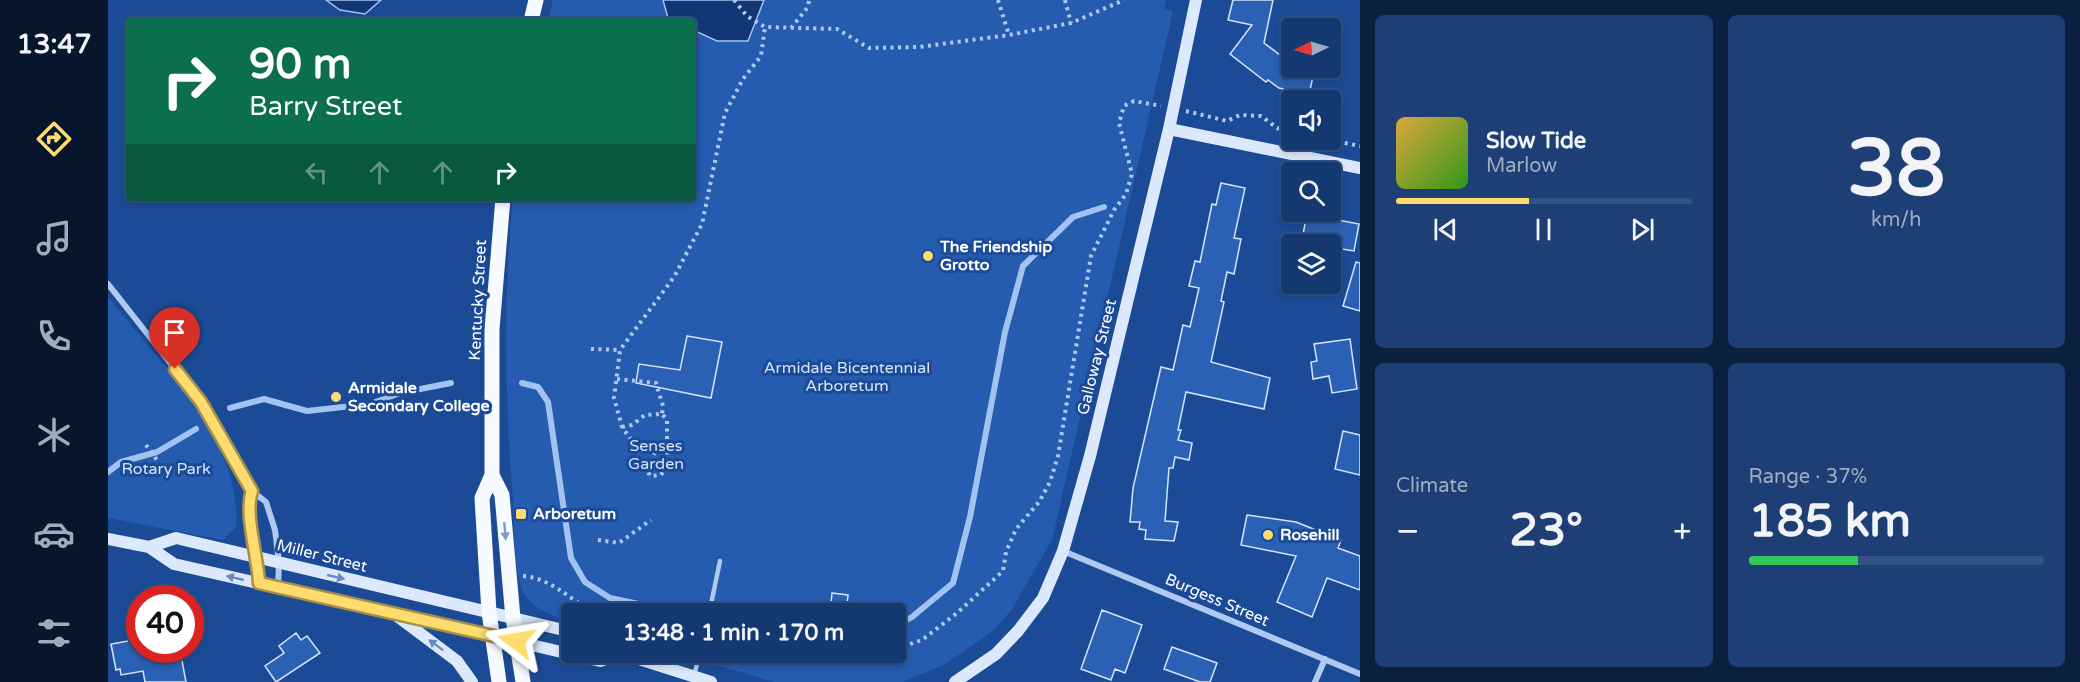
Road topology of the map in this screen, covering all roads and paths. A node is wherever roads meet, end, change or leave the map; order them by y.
1 (536, 0) edge
2 (734, 0) edge
3 (809, 0) edge
4 (998, 0) edge
5 (1065, 0) edge
6 (1124, 0) edge
7 (1196, 0) edge
8 (532, 18) edge
9 (1071, 23) junction
10 (765, 27) junction
11 (791, 28) junction
12 (1009, 35) junction
13 (1156, 105) dead end
14 (1189, 112) dead end
15 (1169, 129) junction
16 (1281, 130) edge
17 (1341, 142) edge
18 (1360, 146) edge
19 (1360, 168) edge
20 (503, 201) edge
21 (108, 284) edge
22 (591, 349) dead end
23 (620, 350) junction
24 (617, 379) junction
25 (662, 414) junction
26 (622, 427) junction
27 (667, 444) junction
28 (146, 445) dead end
29 (657, 448) junction
30 (157, 460) dead end
31 (492, 475) junction
32 (252, 491) junction
33 (651, 520) dead end
34 (108, 539) edge
35 (598, 540) dead end
36 (149, 548) junction
37 (1063, 550) junction
38 (258, 557) junction
39 (720, 561) dead end
40 (279, 562) junction
41 (519, 575) dead end
42 (259, 583) junction
43 (278, 588) junction
44 (576, 603) edge
45 (710, 603) edge
46 (489, 612) junction
47 (395, 614) junction
48 (513, 618) junction
49 (561, 629) edge
50 (492, 635) junction
51 (516, 641) junction
52 (906, 646) edge
53 (561, 651) edge
54 (1325, 659) junction
55 (648, 663) edge
56 (697, 663) edge
57 (1360, 674) edge
58 (694, 678) junction
59 (472, 682) edge
60 (500, 682) edge
61 (523, 682) edge
62 (711, 682) edge
63 (955, 682) edge
64 (1315, 682) edge

1 - 8 main road
2 - 10 path
3 - 11 path
4 - 12 path
5 - 9 path
6 - 9 path
7 - 15 street, Galloway Street
9 - 12 path
10 - 11 path
10 - 23 path
11 - 12 path
13 - 52 path
14 - 16 path
15 - 19 street
15 - 37 street, Galloway Street
17 - 18 path
20 - 31 main road, Kentucky Street
21 - 32 street
22 - 23 path
23 - 24 path
24 - 25 path
24 - 26 path
25 - 26 path
25 - 27 path
26 - 29 path
27 - 29 path
27 - 29 path
28 - 30 path
31 - 46 main road, Kentucky Street
31 -> 48 main road, Kentucky Street
32 - 38 street
32 - 40 street
33 - 35 path
34 - 36 street
36 - 38 street, Miller Street
42 -> 36 street
37 - 54 street, Burgess Street
37 - 63 street, Galloway Street
38 - 40 street, Miller Street
38 - 42 street
39 - 45 lane
40 - 43 street
40 -> 46 street, Miller Street
41 - 44 path
42 - 43 street
43 - 47 street
46 - 48 street
46 - 50 main road, Kentucky Street
47 - 50 street
59 -> 47 street
48 - 49 street
48 - 51 main road, Kentucky Street
50 - 51 street
50 - 60 main road, Kentucky Street
51 - 53 street
51 - 61 main road, Kentucky Street
54 - 57 street, Burgess Street
54 - 64 street
55 - 58 street
56 - 58 lane
58 - 62 street

